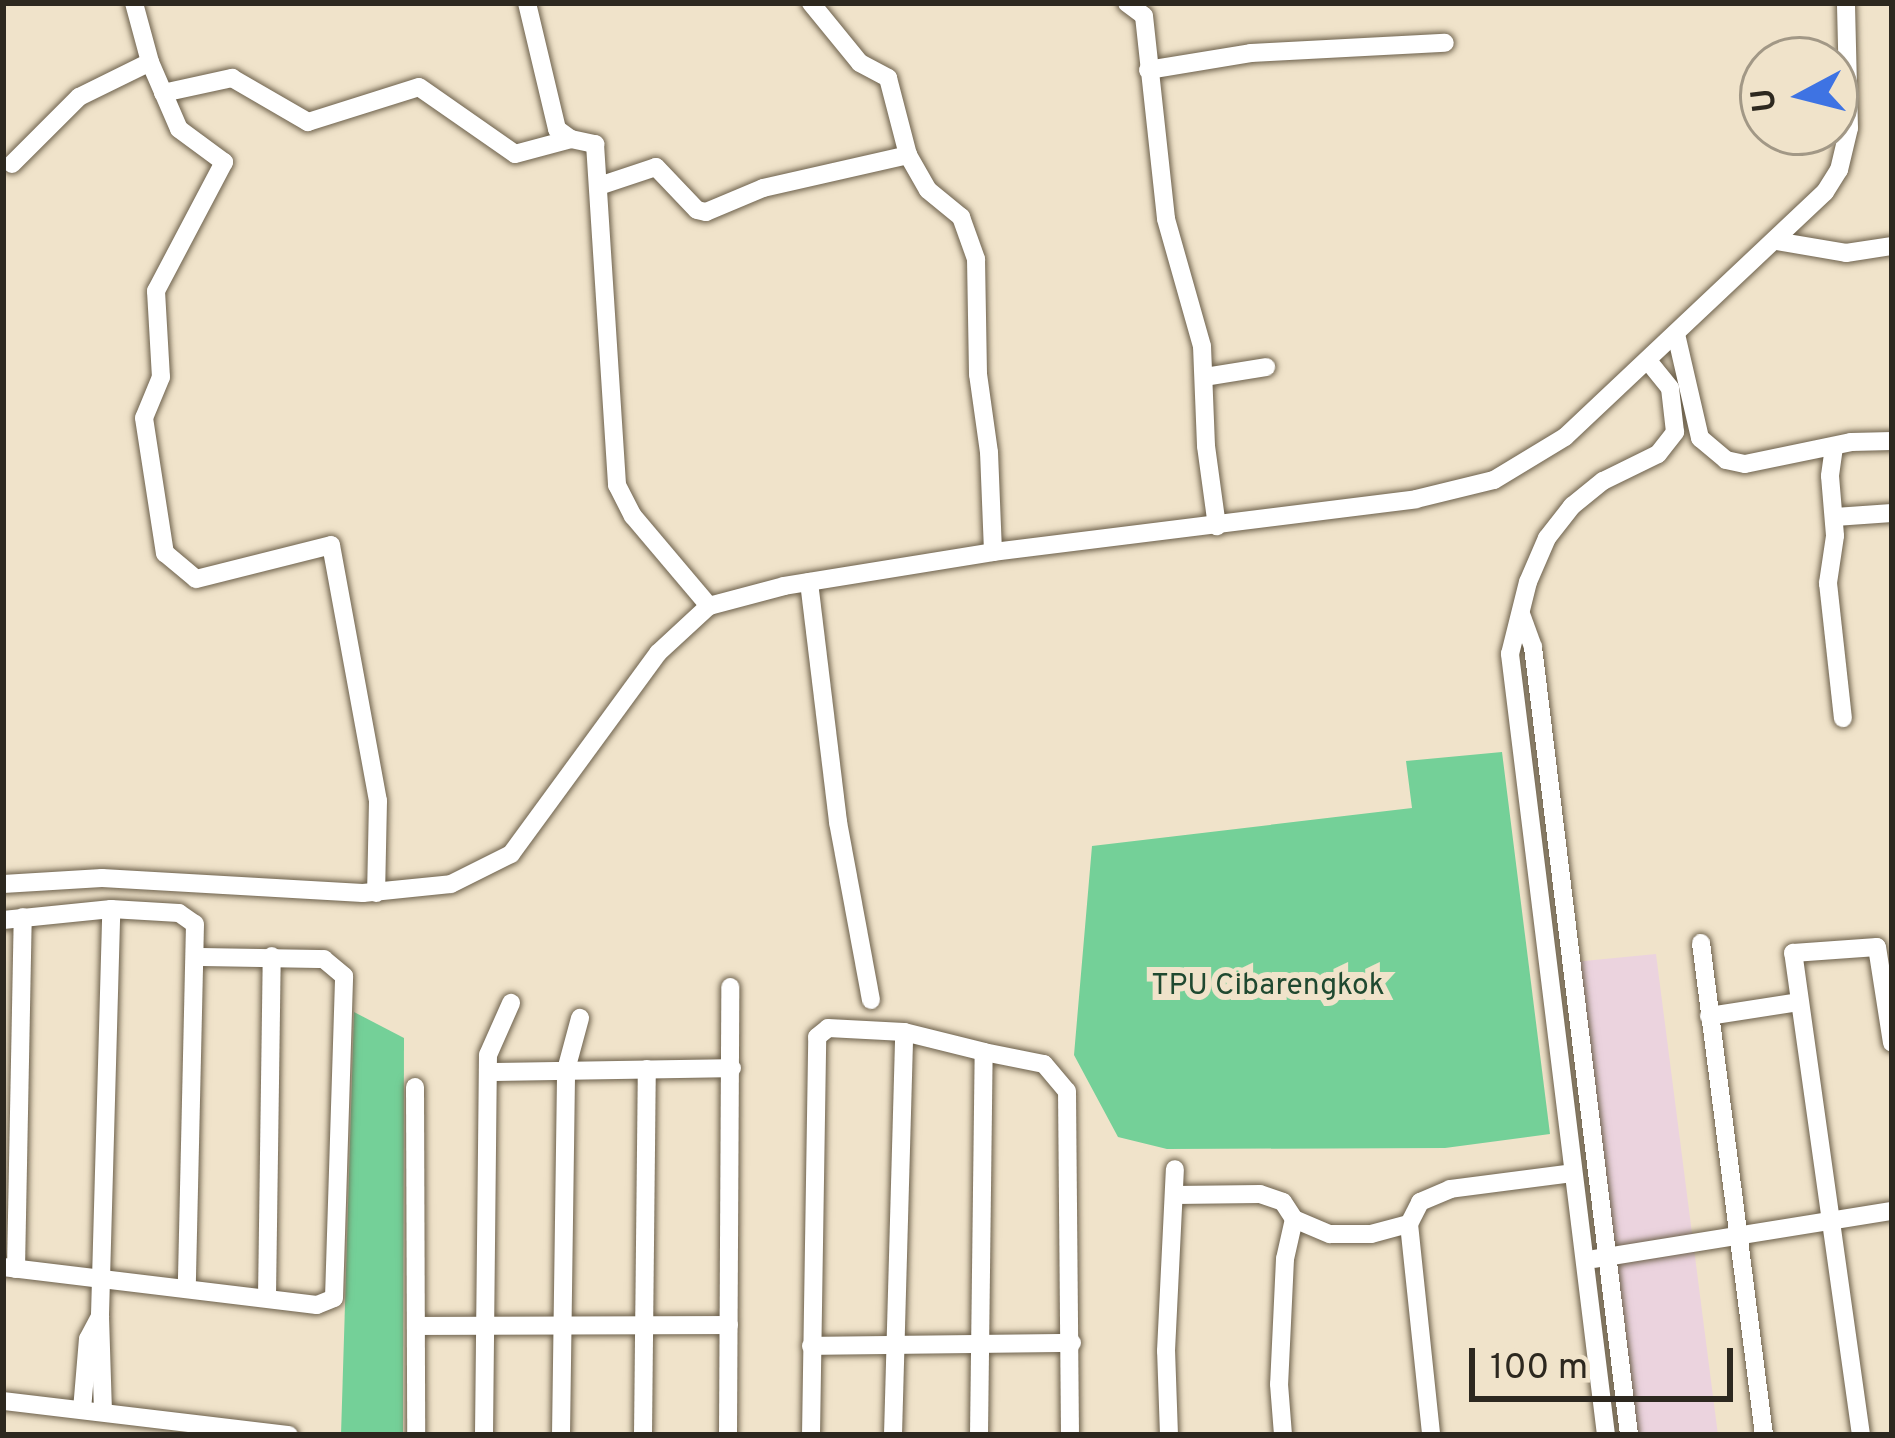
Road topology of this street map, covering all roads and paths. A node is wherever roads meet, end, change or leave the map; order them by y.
1 (134, 3) edge
2 (527, 3) edge
3 (811, 3) edge
4 (1846, 3) edge
5 (1140, 6) edge
6 (1445, 43) dead end
7 (150, 62) junction
8 (1148, 70) junction
9 (164, 93) junction
10 (571, 139) junction
11 (908, 154) junction
12 (12, 164) dead end
13 (599, 186) junction
14 (1777, 241) junction
15 (1892, 246) edge
16 (1676, 334) junction
17 (1647, 360) junction
18 (1266, 368) dead end
19 (1205, 377) junction
20 (1892, 441) edge
21 (1834, 447) junction
22 (1892, 513) edge
23 (1835, 517) junction
24 (1217, 526) junction
25 (993, 552) junction
26 (809, 582) junction
27 (709, 607) junction
28 (1521, 614) junction
29 (1843, 718) dead end
30 (3, 884) edge
31 (376, 893) junction
32 (111, 908) junction
33 (23, 916) junction
34 (3, 920) edge
35 (1701, 943) dead end
36 (272, 956) junction
37 (196, 957) junction
38 (730, 987) dead end
39 (871, 1000) dead end
40 (1798, 1002) junction
41 (511, 1003) dead end
42 (1709, 1016) junction
43 (580, 1018) dead end
44 (904, 1032) junction
45 (1892, 1043) edge
46 (984, 1052) junction
47 (1582, 1060) junction
48 (1561, 1063) junction
49 (732, 1068) junction
50 (647, 1069) junction
51 (566, 1070) junction
52 (488, 1072) junction
53 (415, 1088) dead end
54 (1175, 1169) dead end
55 (1573, 1173) junction
56 (1175, 1195) junction
57 (1892, 1211) edge
58 (1294, 1219) junction
59 (1827, 1220) junction
60 (1409, 1225) junction
61 (1736, 1234) junction
62 (1605, 1257) junction
63 (1584, 1260) junction
64 (9, 1268) edge
65 (104, 1280) junction
66 (187, 1289) junction
67 (266, 1297) junction
68 (100, 1315) junction
69 (729, 1325) junction
70 (416, 1326) junction
71 (486, 1326) junction
72 (562, 1326) junction
73 (646, 1326) junction
74 (1072, 1343) junction
75 (895, 1344) junction
76 (811, 1346) junction
77 (979, 1346) junction
78 (3, 1401) edge
79 (82, 1410) junction
80 (103, 1412) junction
81 (289, 1435) edge
82 (416, 1435) edge
83 (484, 1435) edge
84 (561, 1435) edge
85 (643, 1435) edge
86 (728, 1435) edge
87 (811, 1435) edge
88 (893, 1435) edge
89 (979, 1435) edge
90 (1070, 1435) edge
91 (1169, 1435) edge
92 (1283, 1435) edge
93 (1431, 1435) edge
94 (1606, 1435) edge
95 (1629, 1435) edge
96 (1764, 1435) edge
97 (1861, 1435) edge

1 - 7 street
2 - 10 street
3 - 11 street
4 - 14 street
5 - 8 street
6 - 8 street
7 - 9 street
7 - 12 street
8 - 19 street
9 - 10 street
9 - 31 street
10 - 13 street
11 - 13 street
11 - 25 street
13 - 27 street
14 - 15 street
14 - 16 street
16 - 17 street
16 - 21 street
17 - 24 street
17 - 28 street
18 - 19 street
19 - 24 street
20 - 21 street
21 - 23 street
22 - 23 street
23 - 29 street
24 - 25 street
25 - 26 street
26 - 27 street
26 - 39 street
27 - 31 street
28 - 47 street
28 - 48 street
30 - 31 street
32 - 33 street
32 - 37 street
32 - 65 street
33 - 34 street
33 - 64 street
35 - 42 street
36 - 37 street
36 - 67 street
36 - 67 street
37 - 66 street
38 - 49 street
40 - 42 street
40 - 45 street
40 - 59 street
41 - 52 street
42 - 61 street
43 - 51 street
44 - 46 street
44 - 75 street
44 - 76 street
46 - 74 street
46 - 77 street
47 - 48 street
47 - 62 street
48 - 55 street
49 - 50 street
49 - 69 street
50 - 51 street
50 - 73 street
51 - 52 street
51 - 72 street
52 - 71 street
53 - 70 street
54 - 56 street
55 - 60 street
55 - 63 street
56 - 58 street
56 - 91 street
57 - 59 street
58 - 60 street
58 - 92 street
59 - 61 street
59 - 97 street
60 - 93 street
61 - 62 street
61 - 96 street
62 - 63 street
62 - 95 street
63 - 94 street
64 - 65 street
65 - 66 street
65 - 68 street
66 - 67 street
68 - 79 street
68 - 80 street
69 - 73 street
69 - 86 street
70 - 71 street
70 - 82 street
71 - 72 street
71 - 83 street
72 - 73 street
72 - 84 street
73 - 85 street
74 - 77 street
74 - 90 street
75 - 76 street
75 - 77 street
75 - 88 street
76 - 87 street
77 - 89 street
78 - 79 street
79 - 80 street
80 - 81 street

